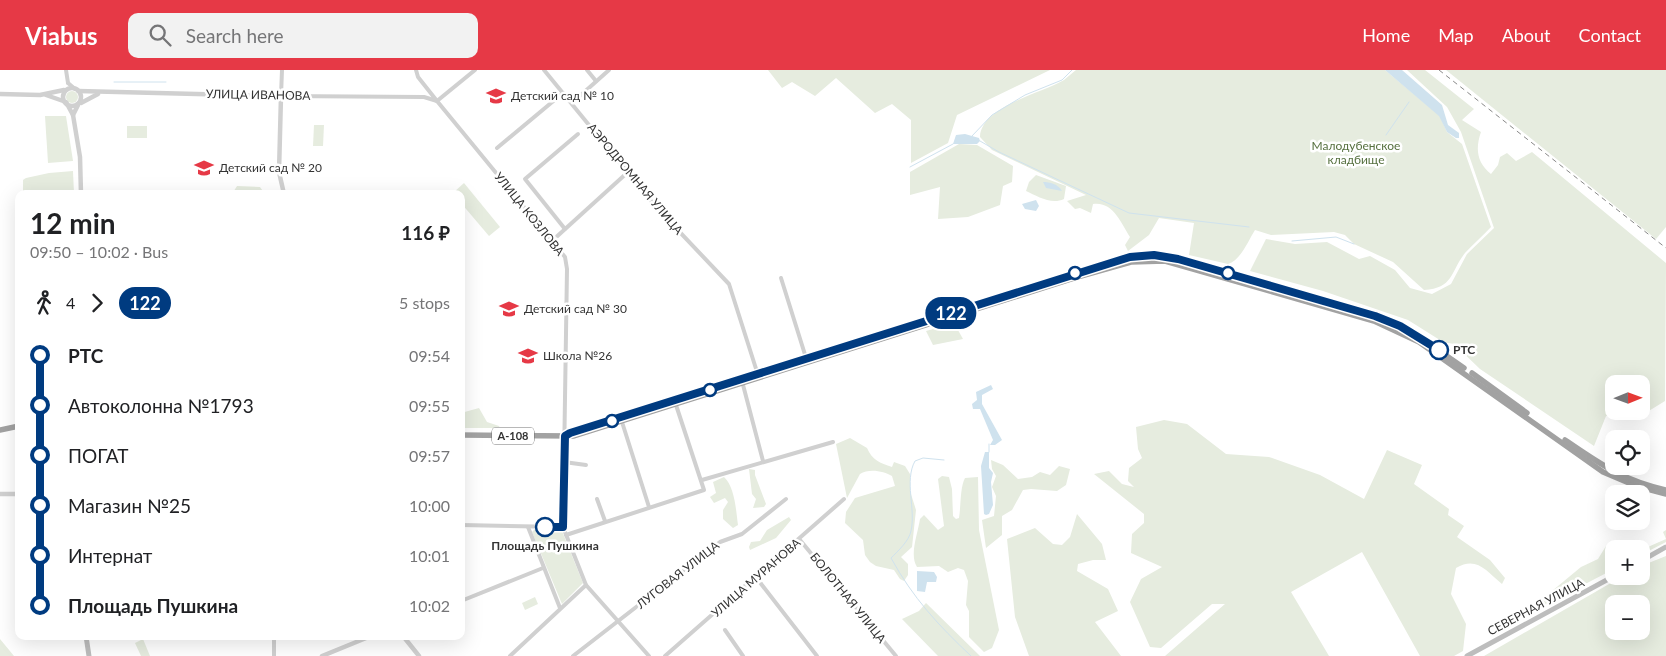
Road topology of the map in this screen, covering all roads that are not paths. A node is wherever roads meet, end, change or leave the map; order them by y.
1 (66, 70) edge
2 (282, 70) edge
3 (416, 70) edge
4 (475, 70) edge
5 (544, 70) edge
6 (587, 70) edge
7 (609, 70) edge
8 (596, 82) junction
9 (68, 83) junction
10 (64, 90) junction
11 (77, 90) junction
12 (107, 92) junction
13 (563, 93) junction
14 (0, 94) edge
15 (42, 95) junction
16 (281, 96) junction
17 (437, 101) junction
18 (66, 102) junction
19 (572, 103) junction
20 (79, 104) junction
21 (73, 115) junction
22 (578, 134) dead end
23 (497, 148) dead end
24 (628, 172) junction
25 (81, 190) edge
26 (283, 190) edge
27 (565, 229) junction
28 (553, 240) junction
29 (781, 278) dead end
30 (955, 314) junction
31 (807, 361) junction
32 (758, 375) junction
33 (742, 382) junction
34 (676, 405) junction
35 (622, 422) junction
36 (15, 427) edge
37 (0, 430) edge
38 (465, 435) edge
39 (565, 436) junction
40 (833, 442) dead end
41 (763, 461) junction
42 (564, 462) junction
43 (586, 465) dead end
44 (702, 480) junction
45 (1666, 490) edge
46 (0, 494) edge
47 (15, 494) edge
48 (1666, 494) edge
49 (597, 499) dead end
50 (786, 499) dead end
51 (844, 499) dead end
52 (649, 508) junction
53 (605, 521) junction
54 (465, 525) edge
55 (528, 527) junction
56 (563, 527) junction
57 (566, 535) junction
58 (800, 540) junction
59 (1666, 547) edge
60 (1650, 556) edge
61 (543, 568) junction
62 (755, 576) junction
63 (1605, 581) edge
64 (586, 585) junction
65 (465, 599) edge
66 (560, 608) junction
67 (619, 621) junction
68 (725, 630) dead end
69 (87, 640) edge
70 (274, 640) edge
71 (361, 640) edge
72 (409, 642) edge
73 (89, 656) edge
74 (274, 656) edge
75 (322, 656) edge
76 (419, 656) edge
77 (510, 656) edge
78 (573, 656) edge
79 (650, 656) edge
80 (665, 656) edge
81 (743, 656) edge
82 (817, 656) edge
83 (896, 656) edge
84 (1467, 656) edge

1 - 9 street
2 - 16 street
3 - 17 street, УЛИЦА КОЗЛОВА
4 - 17 street
5 - 13 street, АЭРОДРОМНАЯ УЛИЦА
6 - 8 street
7 - 8 street
8 - 19 street
9 - 10 street
9 - 11 street
10 - 11 street, УЛИЦА ИВАНОВА
10 - 15 street, УЛИЦА ИВАНОВА
10 - 18 street
11 - 12 street, УЛИЦА ИВАНОВА
11 - 20 street
12 - 16 street, УЛИЦА ИВАНОВА
12 - 20 street
13 - 19 street, АЭРОДРОМНАЯ УЛИЦА
13 - 23 street
14 - 15 street
15 - 18 street
16 - 17 street, УЛИЦА ИВАНОВА
16 - 26 street
17 - 28 street, УЛИЦА КОЗЛОВА
18 - 20 street
18 - 21 street
19 - 24 street, АЭРОДРОМНАЯ УЛИЦА
20 - 21 street
21 - 25 street
22 - 27 street
24 - 27 street
24 - 32 street, АЭРОДРОМНАЯ УЛИЦА
27 - 28 street
28 - 39 street, УЛИЦА КОЗЛОВА
29 - 31 street
30 - 31 highway, А-108
30 - 45 highway, А-108
30 - 48 highway, А-108
31 - 32 highway, А-108
31 - 33 highway, А-108
32 - 33 highway, А-108
33 - 34 highway, А-108
33 - 39 highway, А-108
33 - 41 street
34 - 35 highway, А-108
34 - 44 street
35 - 39 highway, А-108
35 - 52 street
36 - 37 highway
38 - 39 highway, А-108
39 - 42 street, УЛИЦА КОЗЛОВА
40 - 41 street
41 - 44 street
42 - 43 street
42 - 56 street, УЛИЦА КОЗЛОВА
44 - 52 street
46 - 47 street
49 - 53 street
50 - 67 street, ЛУГОВАЯ УЛИЦА
51 - 58 street, УЛИЦА МУРАНОВА
52 - 53 street
53 - 57 street
54 - 55 street
55 - 56 street
55 - 61 street
56 - 57 street
57 - 64 street
58 - 62 street, УЛИЦА МУРАНОВА
58 - 83 street, БОЛОТНАЯ УЛИЦА
59 - 60 main road
61 - 65 street
61 - 66 street
62 - 80 street, УЛИЦА МУРАНОВА
62 - 82 street
63 - 84 main road, СЕВЕРНАЯ УЛИЦА
64 - 66 street
64 - 67 street
66 - 77 street
67 - 78 street, ЛУГОВАЯ УЛИЦА
67 - 79 street
68 - 81 street
69 - 73 main road
70 - 74 street
71 - 75 street
72 - 76 street

